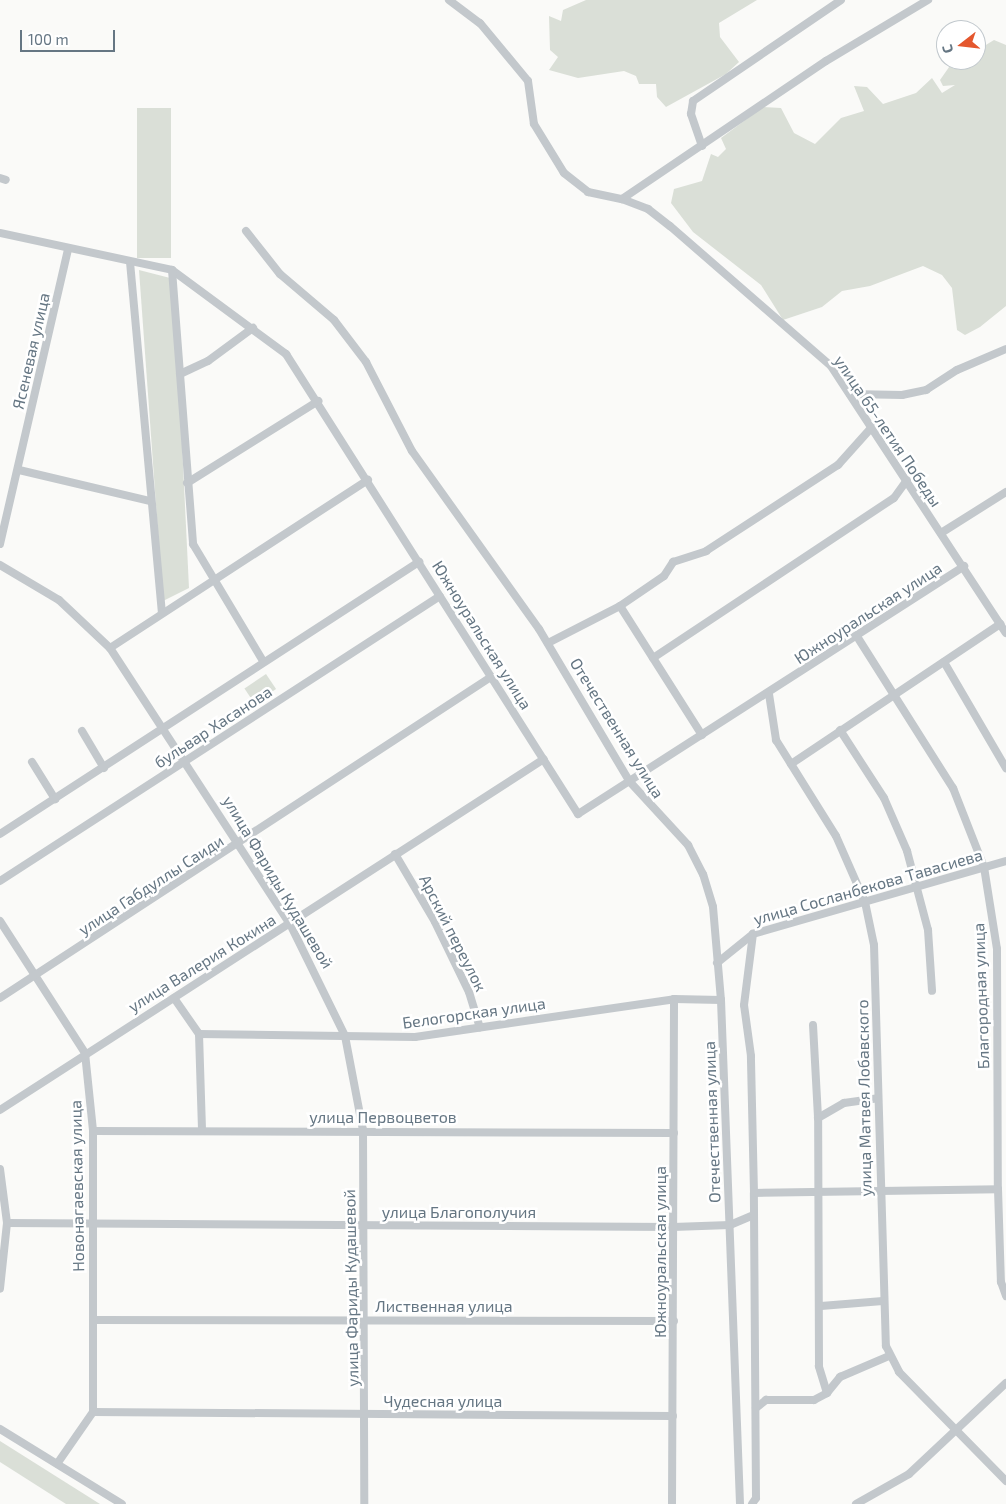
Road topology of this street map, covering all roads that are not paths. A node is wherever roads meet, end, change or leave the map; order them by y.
1 (449, 0) edge
2 (842, 0) edge
3 (928, 0) edge
4 (702, 146) junction
5 (622, 199) junction
6 (246, 231) dead end
7 (0, 233) edge
8 (68, 250) junction
9 (130, 262) junction
10 (172, 270) junction
11 (253, 328) junction
12 (1006, 349) edge
13 (180, 374) junction
14 (850, 394) junction
15 (318, 401) junction
16 (872, 427) junction
17 (18, 470) junction
18 (368, 480) junction
19 (907, 480) junction
20 (187, 484) junction
21 (1006, 492) edge
22 (150, 501) junction
23 (941, 533) junction
24 (0, 544) edge
25 (419, 562) junction
26 (0, 565) edge
27 (964, 566) junction
28 (212, 580) junction
29 (440, 596) junction
30 (620, 606) junction
31 (162, 613) junction
32 (1000, 624) junction
33 (1006, 633) edge
34 (858, 638) junction
35 (548, 643) junction
36 (110, 648) junction
37 (653, 658) junction
38 (264, 662) junction
39 (944, 662) junction
40 (491, 678) junction
41 (769, 694) junction
42 (893, 694) junction
43 (166, 730) junction
44 (840, 730) junction
45 (82, 731) dead end
46 (702, 735) junction
47 (544, 759) junction
48 (187, 761) junction
49 (32, 762) dead end
50 (791, 764) junction
51 (104, 768) junction
52 (1006, 768) edge
53 (630, 782) junction
54 (55, 798) junction
55 (0, 834) edge
56 (240, 844) junction
57 (395, 854) junction
58 (1006, 861) edge
59 (984, 867) junction
60 (0, 881) edge
61 (919, 886) junction
62 (864, 902) junction
63 (0, 921) edge
64 (290, 924) junction
65 (753, 934) junction
66 (717, 963) junction
67 (35, 975) junction
68 (932, 991) dead end
69 (0, 998) edge
70 (174, 998) junction
71 (674, 999) junction
72 (721, 1000) junction
73 (813, 1025) dead end
74 (480, 1028) junction
75 (198, 1034) junction
76 (346, 1036) junction
77 (85, 1053) junction
78 (878, 1098) junction
79 (0, 1110) edge
80 (818, 1118) junction
81 (363, 1130) junction
82 (93, 1131) junction
83 (202, 1131) junction
84 (674, 1132) junction
85 (0, 1170) edge
86 (998, 1189) junction
87 (818, 1190) junction
88 (880, 1191) junction
89 (754, 1193) junction
90 (753, 1216) junction
91 (7, 1223) junction
92 (93, 1223) junction
93 (363, 1225) junction
94 (730, 1226) junction
95 (673, 1228) junction
96 (0, 1289) edge
97 (1006, 1296) edge
98 (883, 1301) junction
99 (821, 1306) junction
100 (93, 1320) junction
101 (364, 1320) junction
102 (674, 1321) junction
103 (890, 1356) junction
104 (1006, 1383) edge
105 (827, 1393) junction
106 (756, 1408) junction
107 (93, 1412) junction
108 (366, 1414) junction
109 (673, 1416) junction
110 (0, 1429) edge
111 (958, 1431) junction
112 (58, 1464) junction
113 (1006, 1480) edge
114 (861, 1503) edge
115 (122, 1504) edge
116 (364, 1504) edge
117 (672, 1504) edge
118 (740, 1504) edge
119 (752, 1504) edge

1 - 5 street, улица 65-летия Победы
2 - 4 street
3 - 4 street
4 - 5 street
5 - 14 street, улица 65-летия Победы
6 - 35 street, Отечественная улица
7 - 8 street, Южноуральская улица
8 - 9 street, Южноуральская улица
8 - 17 street, Ясеневая улица
9 - 10 street, Южноуральская улица
9 - 22 street
10 - 11 street, Южноуральская улица
10 - 13 street
11 - 13 street
11 - 15 street, Южноуральская улица
12 - 14 street
13 - 20 street
14 - 16 street, улица 65-летия Победы
15 - 18 street, Южноуральская улица
15 - 20 street
16 - 19 street, улица 65-летия Победы
16 - 30 street
17 - 22 street
17 - 24 street, Ясеневая улица
18 - 25 street, Южноуральская улица
18 - 28 street
19 - 23 street, улица 65-летия Победы
19 - 37 street
20 - 28 street
21 - 23 street
22 - 31 street
23 - 27 street, улица 65-летия Победы
25 - 29 street, Южноуральская улица
25 - 38 street, бульвар Хасанова
26 - 36 street, улица Фариды Кудашевой
27 - 32 street, улица 65-летия Победы
27 - 34 street, Южноуральская улица
28 - 31 street
28 - 38 street
29 - 40 street, Южноуральская улица
29 - 48 street, бульвар Хасанова
30 - 35 street
30 - 37 street
31 - 36 street
32 - 33 street, улица 65-летия Победы
32 - 39 street
34 - 41 street, Южноуральская улица
34 - 42 street, Благородная улица
35 - 53 street, Отечественная улица
36 - 43 street, улица Фариды Кудашевой
37 - 46 street
38 - 43 street, бульвар Хасанова
39 - 42 street
39 - 52 street
40 - 47 street, Южноуральская улица
40 - 56 street, улица Габдуллы Саиди
41 - 46 street, Южноуральская улица
41 - 50 street, улица Матвея Лобавского
42 - 44 street
42 - 59 street, Благородная улица
43 - 48 street, улица Фариды Кудашевой
43 - 51 street, бульвар Хасанова
44 - 50 street
44 - 61 street
45 - 51 street
46 - 53 street, Южноуральская улица
47 - 53 street, Южноуральская улица
47 - 57 street, улица Валерия Кокина
48 - 56 street, улица Фариды Кудашевой
48 - 60 street, бульвар Хасанова
49 - 54 street
50 - 62 street, улица Матвея Лобавского
51 - 54 street, бульвар Хасанова
53 - 66 street, Отечественная улица
54 - 55 street, бульвар Хасанова
56 - 64 street, улица Фариды Кудашевой
56 - 67 street, улица Габдуллы Саиди
57 - 64 street, улица Валерия Кокина
57 - 74 street, Арский переулок
58 - 59 street, улица Сосланбекова Тавасиева
59 - 61 street, улица Сосланбекова Тавасиева
59 - 86 street, Благородная улица
61 - 62 street, улица Сосланбекова Тавасиева
61 - 68 street
62 - 65 street, улица Сосланбекова Тавасиева
62 - 78 street, улица Матвея Лобавского
63 - 67 street, Новонагаевская улица
64 - 70 street, улица Валерия Кокина
64 - 76 street, улица Фариды Кудашевой
65 - 66 street, улица Сосланбекова Тавасиева
65 - 89 street
66 - 72 street, Отечественная улица
67 - 69 street, улица Габдуллы Саиди
67 - 77 street, Новонагаевская улица
70 - 75 street
70 - 77 street, улица Валерия Кокина
71 - 72 street, Белогорская улица
71 - 74 street, Белогорская улица
71 - 84 street, Южноуральская улица
72 - 94 street, Отечественная улица
73 - 80 street
74 - 76 street, Белогорская улица
75 - 76 street, Белогорская улица
75 - 83 street
76 - 81 street, улица Фариды Кудашевой
77 - 79 street, улица Валерия Кокина
77 - 82 street, Новонагаевская улица
78 - 80 street
78 - 88 street, улица Матвея Лобавского
80 - 87 street
81 - 83 street, улица Первоцветов
81 - 84 street, улица Первоцветов
81 - 93 street, улица Фариды Кудашевой
82 - 83 street, улица Первоцветов
82 - 92 street, Новонагаевская улица
84 - 95 street, Южноуральская улица
85 - 91 street
86 - 88 street
86 - 97 street, Благородная улица
87 - 88 street
87 - 89 street
87 - 99 street
88 - 98 street, улица Матвея Лобавского
89 - 90 street
90 - 94 street
90 - 106 street
91 - 92 street, улица Благополучия
91 - 96 street
92 - 93 street, улица Благополучия
92 - 100 street, Новонагаевская улица
93 - 95 street, улица Благополучия
93 - 101 street, улица Фариды Кудашевой
94 - 95 street, улица Благополучия
94 - 118 street, Отечественная улица
95 - 102 street, Южноуральская улица
98 - 99 street
98 - 103 street, улица Матвея Лобавского
99 - 105 street
100 - 101 street, Лиственная улица
100 - 107 street, Новонагаевская улица
101 - 102 street, Лиственная улица
101 - 108 street, улица Фариды Кудашевой
102 - 109 street, Южноуральская улица
103 - 105 street
103 - 111 street
104 - 111 street
105 - 106 street
106 - 119 street
107 - 108 street, Чудесная улица
107 - 112 street
108 - 109 street, Чудесная улица
108 - 116 street, улица Фариды Кудашевой
109 - 117 street, Южноуральская улица
110 - 112 street
111 - 113 street
111 - 114 street
112 - 115 street

